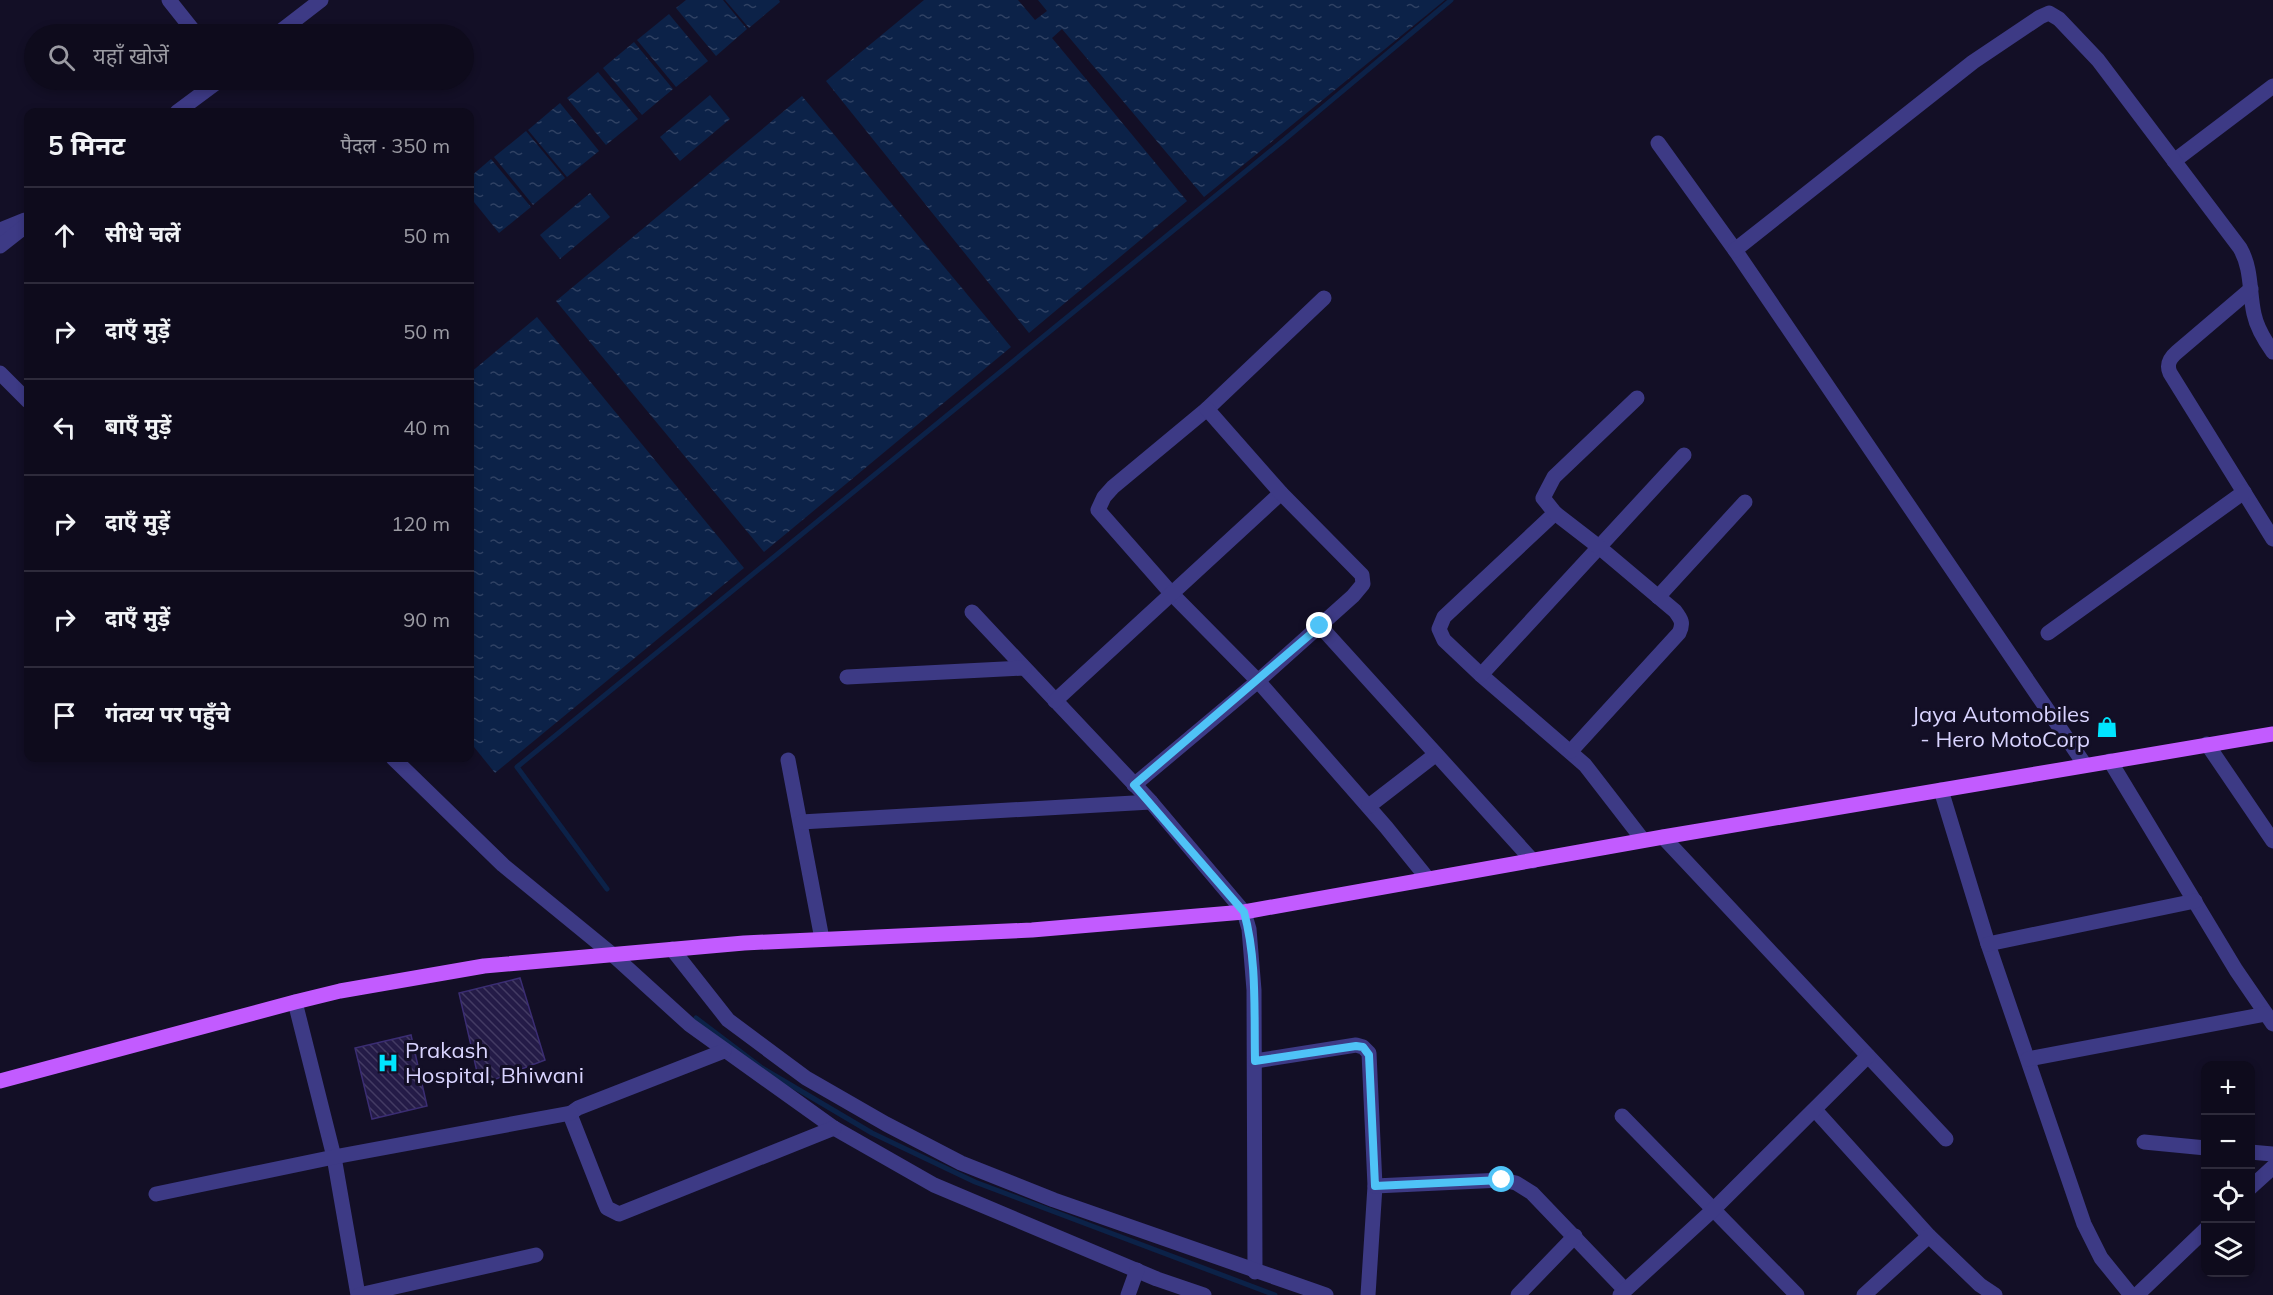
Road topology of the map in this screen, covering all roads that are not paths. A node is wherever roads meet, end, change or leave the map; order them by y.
1 (169, 0) edge
2 (321, 0) edge
3 (188, 24) edge
4 (290, 24) edge
5 (2273, 86) edge
6 (207, 90) edge
7 (182, 108) edge
8 (1658, 143) dead end
9 (2174, 161) junction
10 (24, 221) edge
11 (24, 227) edge
12 (0, 230) edge
13 (0, 246) edge
14 (1735, 250) junction
15 (2251, 289) junction
16 (1323, 298) dead end
17 (2273, 352) edge
18 (0, 373) edge
19 (24, 397) edge
20 (1636, 398) dead end
21 (1207, 409) junction
22 (1684, 455) dead end
23 (2244, 492) junction
24 (1281, 493) junction
25 (1745, 502) dead end
26 (1555, 513) junction
27 (2273, 539) edge
28 (1599, 547) junction
29 (1171, 593) junction
30 (1658, 597) junction
31 (972, 612) dead end
32 (1320, 626) junction
33 (2048, 633) dead end
34 (1024, 668) junction
35 (1481, 675) junction
36 (847, 677) dead end
37 (1257, 681) junction
38 (1055, 701) junction
39 (2273, 734) edge
40 (2207, 744) junction
41 (1571, 751) junction
42 (1435, 755) junction
43 (788, 760) dead end
44 (2110, 761) junction
45 (397, 762) edge
46 (2085, 765) junction
47 (1134, 785) junction
48 (1941, 790) junction
49 (1151, 802) junction
50 (1369, 806) junction
51 (801, 822) junction
52 (1663, 837) junction
53 (1643, 840) junction
54 (2273, 841) edge
55 (1533, 861) junction
56 (1428, 879) junction
57 (2195, 901) junction
58 (1244, 912) junction
59 (822, 939) junction
60 (1988, 944) junction
61 (672, 949) junction
62 (613, 955) junction
63 (295, 1002) junction
64 (2269, 1019) edge
65 (724, 1051) junction
66 (1868, 1056) junction
67 (2028, 1059) junction
68 (1255, 1061) junction
69 (0, 1081) edge
70 (1816, 1111) junction
71 (571, 1113) junction
72 (1622, 1116) dead end
73 (834, 1128) junction
74 (1946, 1139) dead end
75 (2144, 1142) dead end
76 (2201, 1148) edge
77 (2255, 1152) edge
78 (2273, 1154) edge
79 (334, 1157) junction
80 (2273, 1167) edge
81 (2255, 1183) edge
82 (1375, 1186) junction
83 (156, 1194) dead end
84 (1713, 1209) junction
85 (2201, 1233) edge
86 (1575, 1236) junction
87 (1929, 1236) junction
88 (536, 1255) dead end
89 (1137, 1270) junction
90 (1255, 1272) junction
91 (1303, 1291) edge
92 (1622, 1293) edge
93 (358, 1295) edge
94 (1128, 1295) edge
95 (1204, 1295) edge
96 (1326, 1295) edge
97 (1368, 1295) edge
98 (1518, 1295) edge
99 (1797, 1295) edge
100 (1864, 1295) edge
101 (1995, 1295) edge
102 (2131, 1295) edge
103 (2137, 1295) edge

1 - 3 street
2 - 4 street
5 - 9 street
6 - 7 street
8 - 14 street
9 - 14 street
9 - 15 street
10 - 12 street
11 - 13 street
14 - 46 street
15 - 17 street
15 - 23 street
16 - 21 street
18 - 19 street
20 - 26 street
21 - 24 street
21 - 29 street
22 - 28 street
23 - 27 street
23 - 33 street
24 - 29 street
24 - 32 street
25 - 30 street
26 - 28 street
26 - 35 street
28 - 30 street
28 - 35 street
29 - 37 street
29 - 38 street
30 - 41 street
31 - 34 street
32 - 37 street
32 - 42 street
34 - 36 street
34 - 38 street
35 - 41 street
37 - 47 street
37 - 50 street
38 - 47 street
39 - 40 main road
40 - 44 main road
40 - 54 street
41 - 53 street
42 - 50 street
42 - 55 street
43 - 51 street
44 - 46 main road
44 - 57 street
45 - 62 street
46 - 48 main road
47 - 49 street
48 - 52 main road
48 - 60 street
49 - 51 street
49 - 58 street
50 - 56 street
51 - 59 street
52 - 53 main road
52 - 66 street
53 - 55 main road
55 - 56 main road
56 - 58 main road
57 - 60 street
57 - 64 street
58 - 59 main road
58 - 68 street
59 - 61 main road
60 - 67 street
61 - 62 main road
61 - 90 street
62 - 63 main road
62 - 65 street
63 - 69 main road
63 - 79 street
64 - 67 street
65 - 71 street
65 - 73 street
66 - 70 street
66 - 74 street
67 - 102 street
68 - 82 street
68 - 90 street
70 - 84 street
70 - 87 street
71 - 73 street
71 - 79 street
72 - 84 street
73 - 89 street
75 - 76 street
77 - 78 street
79 - 83 street
79 - 93 street
80 - 81 street
82 - 86 street
82 - 97 street
84 - 92 street
84 - 99 street
85 - 103 street
86 - 92 street
86 - 98 street
87 - 100 street
87 - 101 street
88 - 93 street
89 - 94 street
89 - 95 street
90 - 91 street
91 - 96 street

